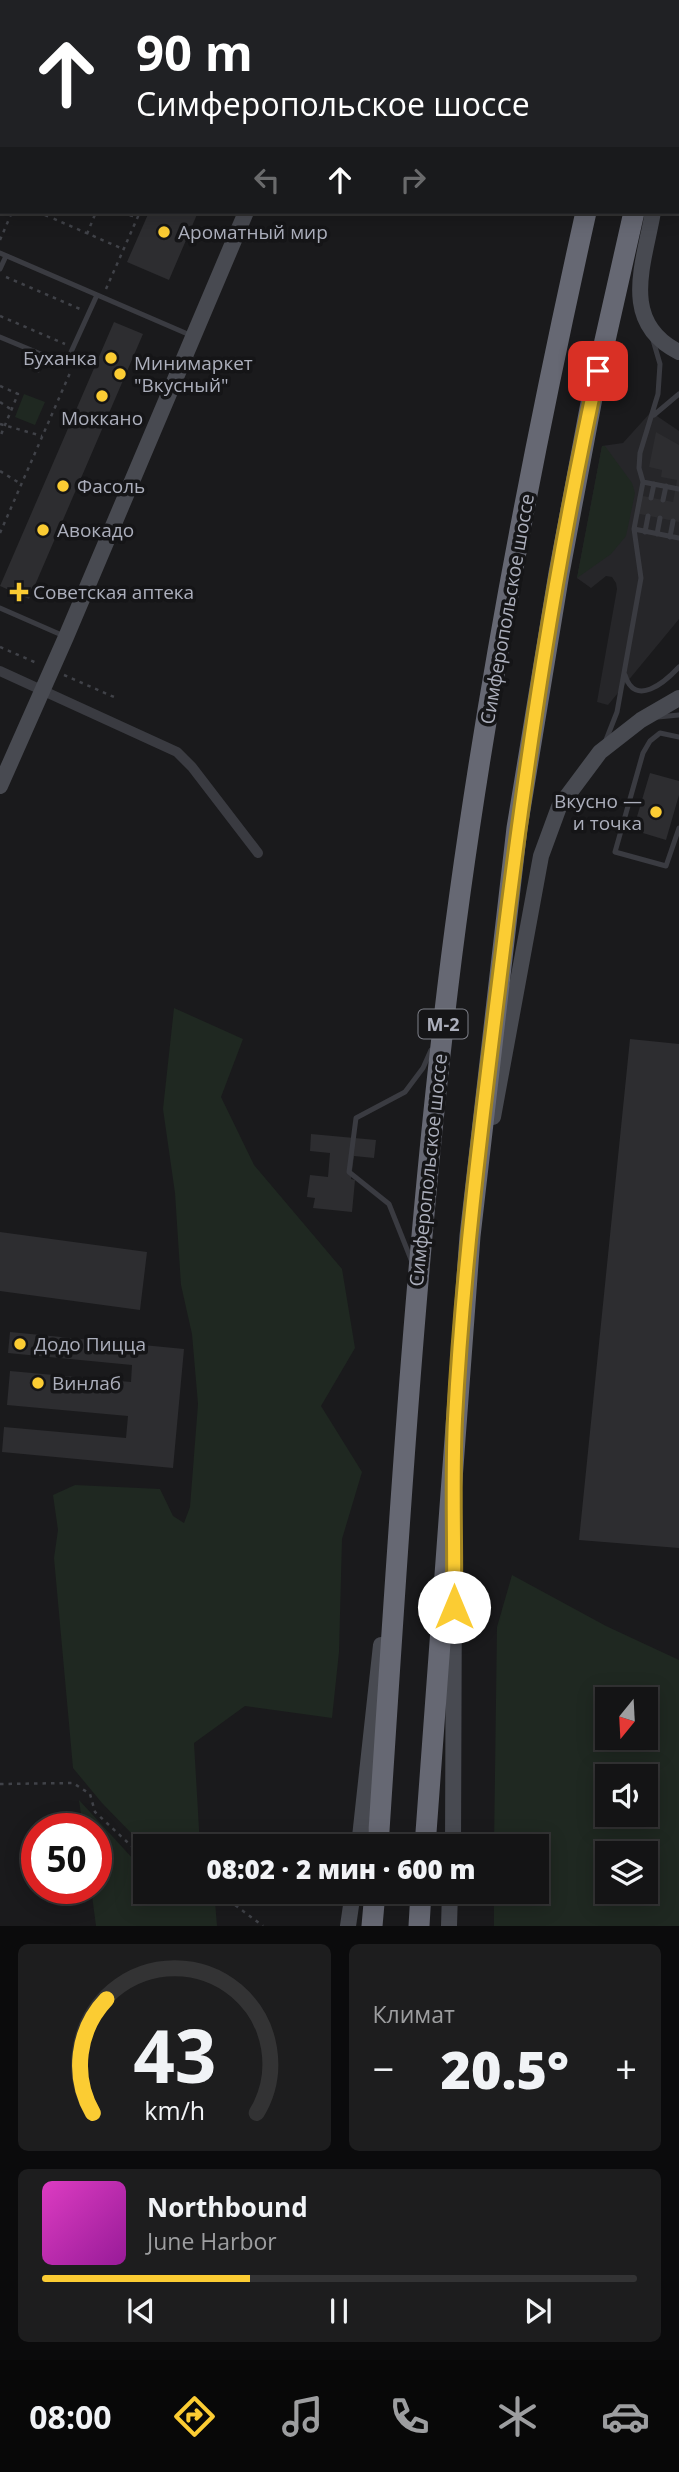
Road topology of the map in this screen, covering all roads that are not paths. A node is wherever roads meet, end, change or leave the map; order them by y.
1 (245, 214) edge
2 (586, 214) edge
3 (634, 214) edge
4 (653, 214) edge
5 (3, 255) edge
6 (0, 269) edge
7 (97, 295) junction
8 (649, 328) junction
9 (0, 337) edge
10 (194, 337) junction
11 (679, 352) edge
12 (679, 394) edge
13 (652, 417) junction
14 (643, 482) junction
15 (654, 484) junction
16 (666, 486) junction
17 (679, 489) edge
18 (651, 498) dead end
19 (663, 500) dead end
20 (648, 516) dead end
21 (660, 518) dead end
22 (673, 521) dead end
23 (634, 529) junction
24 (645, 532) junction
25 (657, 534) junction
26 (670, 537) junction
27 (679, 538) edge
28 (0, 608) edge
29 (66, 637) junction
30 (679, 667) edge
31 (625, 669) junction
32 (0, 671) edge
33 (44, 690) junction
34 (679, 698) edge
35 (679, 715) edge
36 (641, 720) junction
37 (679, 737) edge
38 (600, 752) junction
39 (0, 786) edge
40 (679, 828) edge
41 (258, 853) dead end
42 (443, 1025) junction
43 (470, 1236) junction
44 (417, 1275) junction
45 (408, 1406) junction
46 (455, 1420) junction
47 (360, 1834) edge
48 (379, 1834) edge
49 (426, 1834) edge
50 (453, 1834) edge
51 (352, 1904) edge
52 (373, 1904) edge
53 (420, 1904) edge
54 (450, 1904) edge
55 (348, 1926) edge
56 (372, 1926) edge
57 (419, 1926) edge
58 (449, 1926) edge

1 - 10 street
2 - 42 highway, Симферопольское шоссе / М-2
3 - 43 highway, М-2
4 - 8 street
5 - 6 lane
5 - 7 lane
7 - 9 lane
7 - 10 lane
8 - 11 street
8 - 13 lane
10 - 29 street
12 - 13 lane
13 - 14 lane
14 - 15 lane
14 - 23 lane
15 - 16 lane
15 - 18 lane
16 - 17 lane
16 - 19 lane
20 - 24 lane
21 - 25 lane
22 - 26 lane
23 - 24 lane
23 - 31 lane
24 - 25 lane
25 - 26 lane
26 - 27 lane
28 - 29 lane
29 - 33 street
30 - 31 lane
31 - 38 lane
32 - 33 street
33 - 39 street
33 - 41 street
34 - 36 street
35 - 36 lane
36 - 38 street
37 - 40 lane
38 - 43 street
42 - 44 highway, Симферопольское шоссе / М-2
42 - 44 lane
43 - 46 highway, М-2
44 - 45 highway, Симферопольское шоссе / М-2
45 - 47 street
45 - 48 highway, Симферопольское шоссе / М-2
46 - 49 highway, М-2
46 - 50 street
51 - 55 street
52 - 56 highway
53 - 57 highway
54 - 58 street

